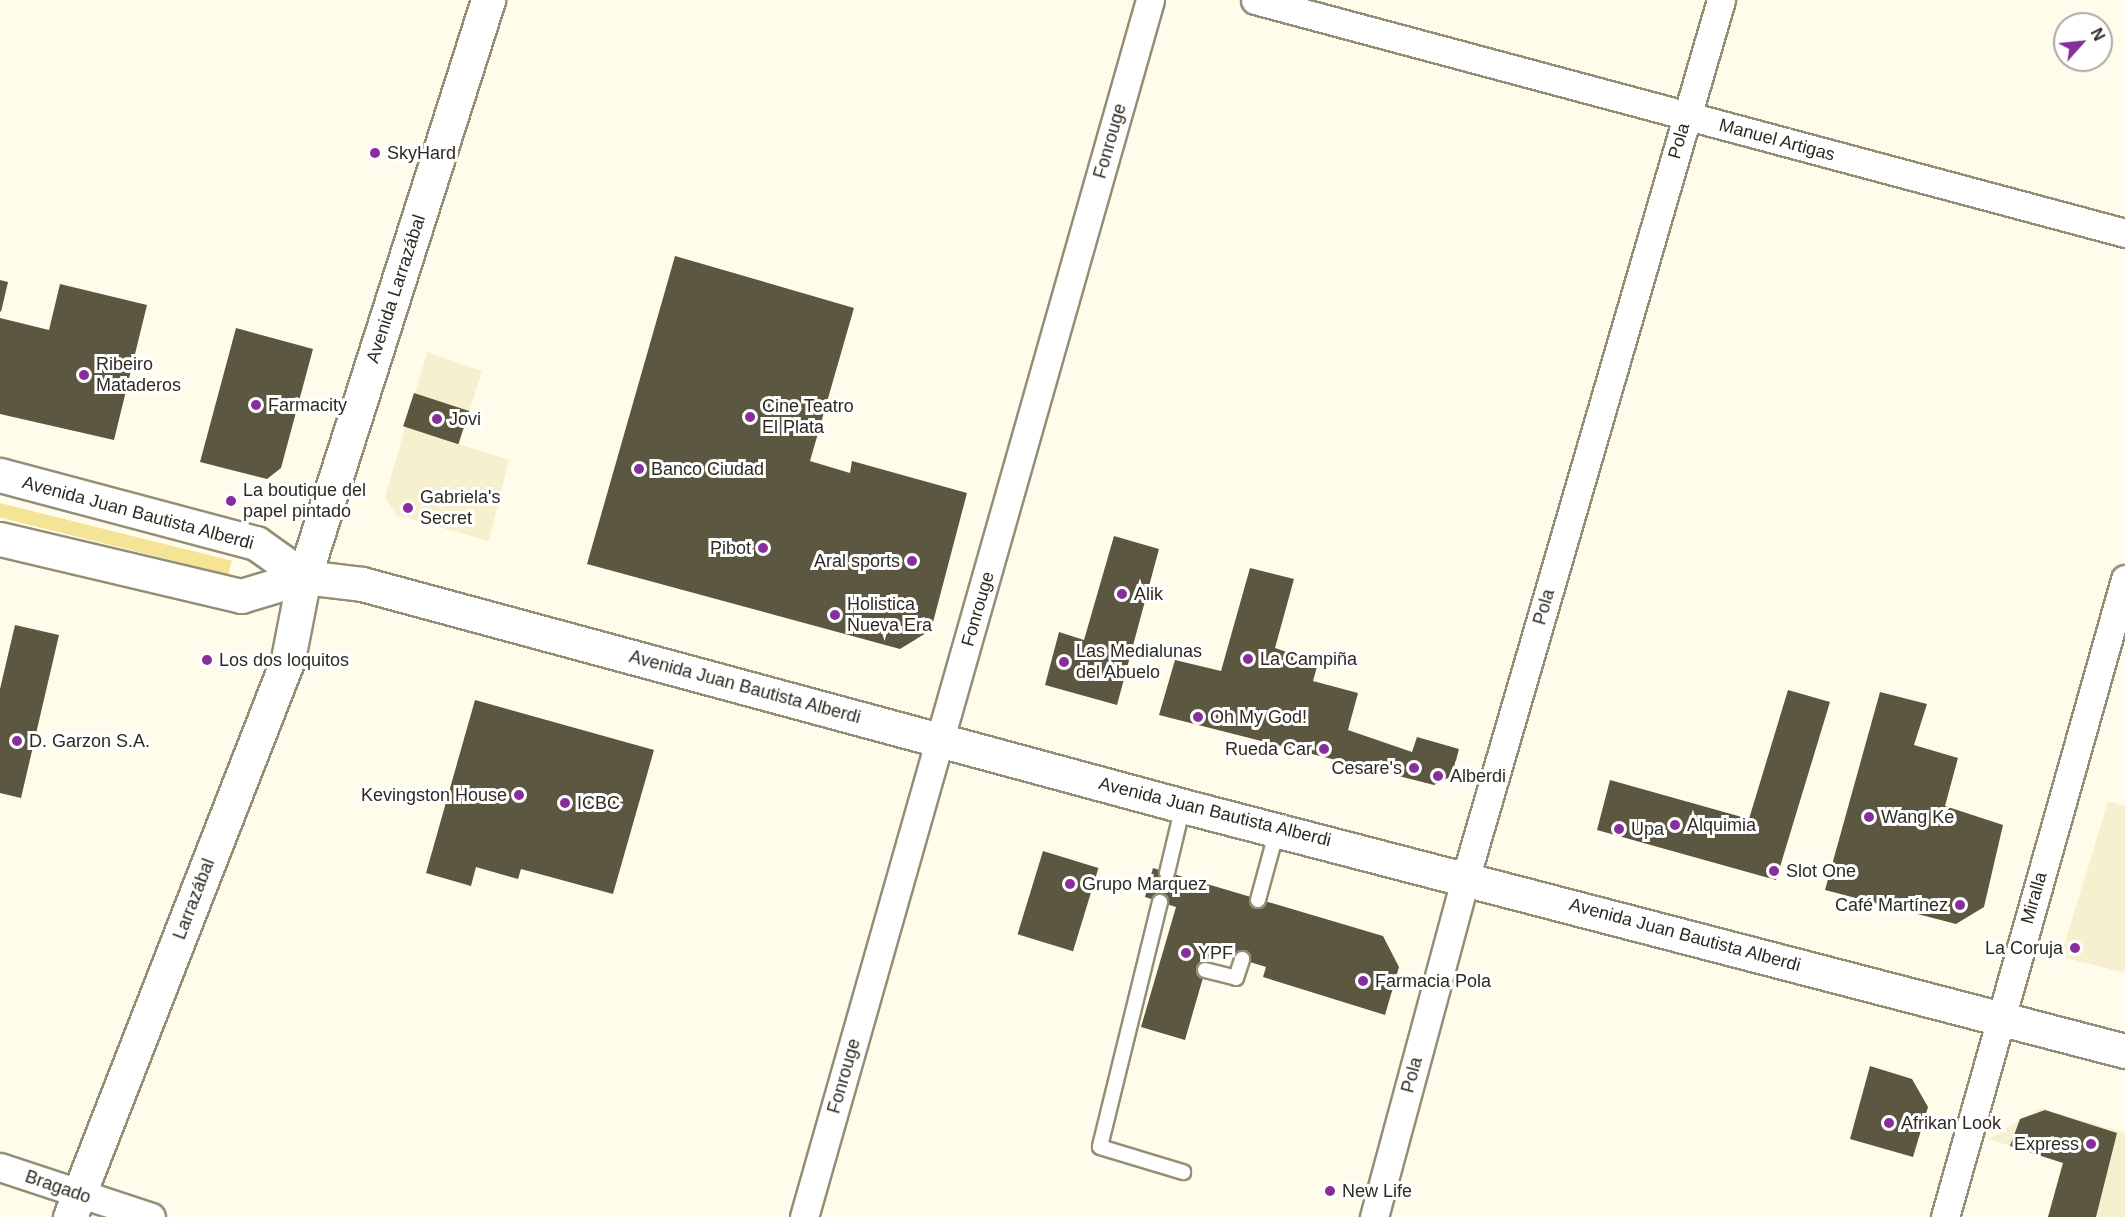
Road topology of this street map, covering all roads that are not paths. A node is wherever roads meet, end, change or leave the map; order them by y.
1 (488, 0) edge
2 (1150, 0) edge
3 (1255, 0) edge
4 (1721, 0) edge
5 (1686, 116) junction
6 (2125, 233) edge
7 (0, 476) edge
8 (0, 539) edge
9 (304, 577) junction
10 (2125, 579) edge
11 (941, 739) junction
12 (1183, 806) junction
13 (1277, 829) junction
14 (1167, 873) dead end
15 (1466, 876) junction
16 (1258, 900) dead end
17 (1160, 902) dead end
18 (1147, 954) junction
19 (1161, 957) dead end
20 (1242, 959) dead end
21 (1205, 970) dead end
22 (2001, 1016) junction
23 (2125, 1051) edge
24 (0, 1167) edge
25 (1183, 1172) dead end
26 (74, 1205) edge
27 (151, 1217) edge
28 (804, 1217) edge
29 (1374, 1217) edge
30 (1945, 1217) edge

1 - 9 main road, Avenida Larrazábal
2 - 11 street, Fonrouge
3 - 5 street, Manuel Artigas
4 - 5 street, Pola
5 - 6 street, Manuel Artigas
5 - 15 street, Pola
7 - 9 main road, Avenida Juan Bautista Alberdi
8 - 9 main road, Avenida Juan Bautista Alberdi
9 - 11 main road, Avenida Juan Bautista Alberdi
9 - 26 main road, Larrazábal
10 - 22 street, Miralla
11 - 12 main road, Avenida Juan Bautista Alberdi
11 - 28 street, Fonrouge
12 - 13 main road, Avenida Juan Bautista Alberdi
12 - 14 lane
13 - 15 main road, Avenida Juan Bautista Alberdi
13 - 16 lane
15 - 22 main road, Avenida Juan Bautista Alberdi
15 - 29 street, Pola
17 - 18 lane
18 - 19 lane
18 - 25 lane
20 - 21 lane
22 - 23 main road, Avenida Juan Bautista Alberdi
22 - 30 street, Miralla
24 - 26 street, Bragado
26 - 27 street, Bragado

